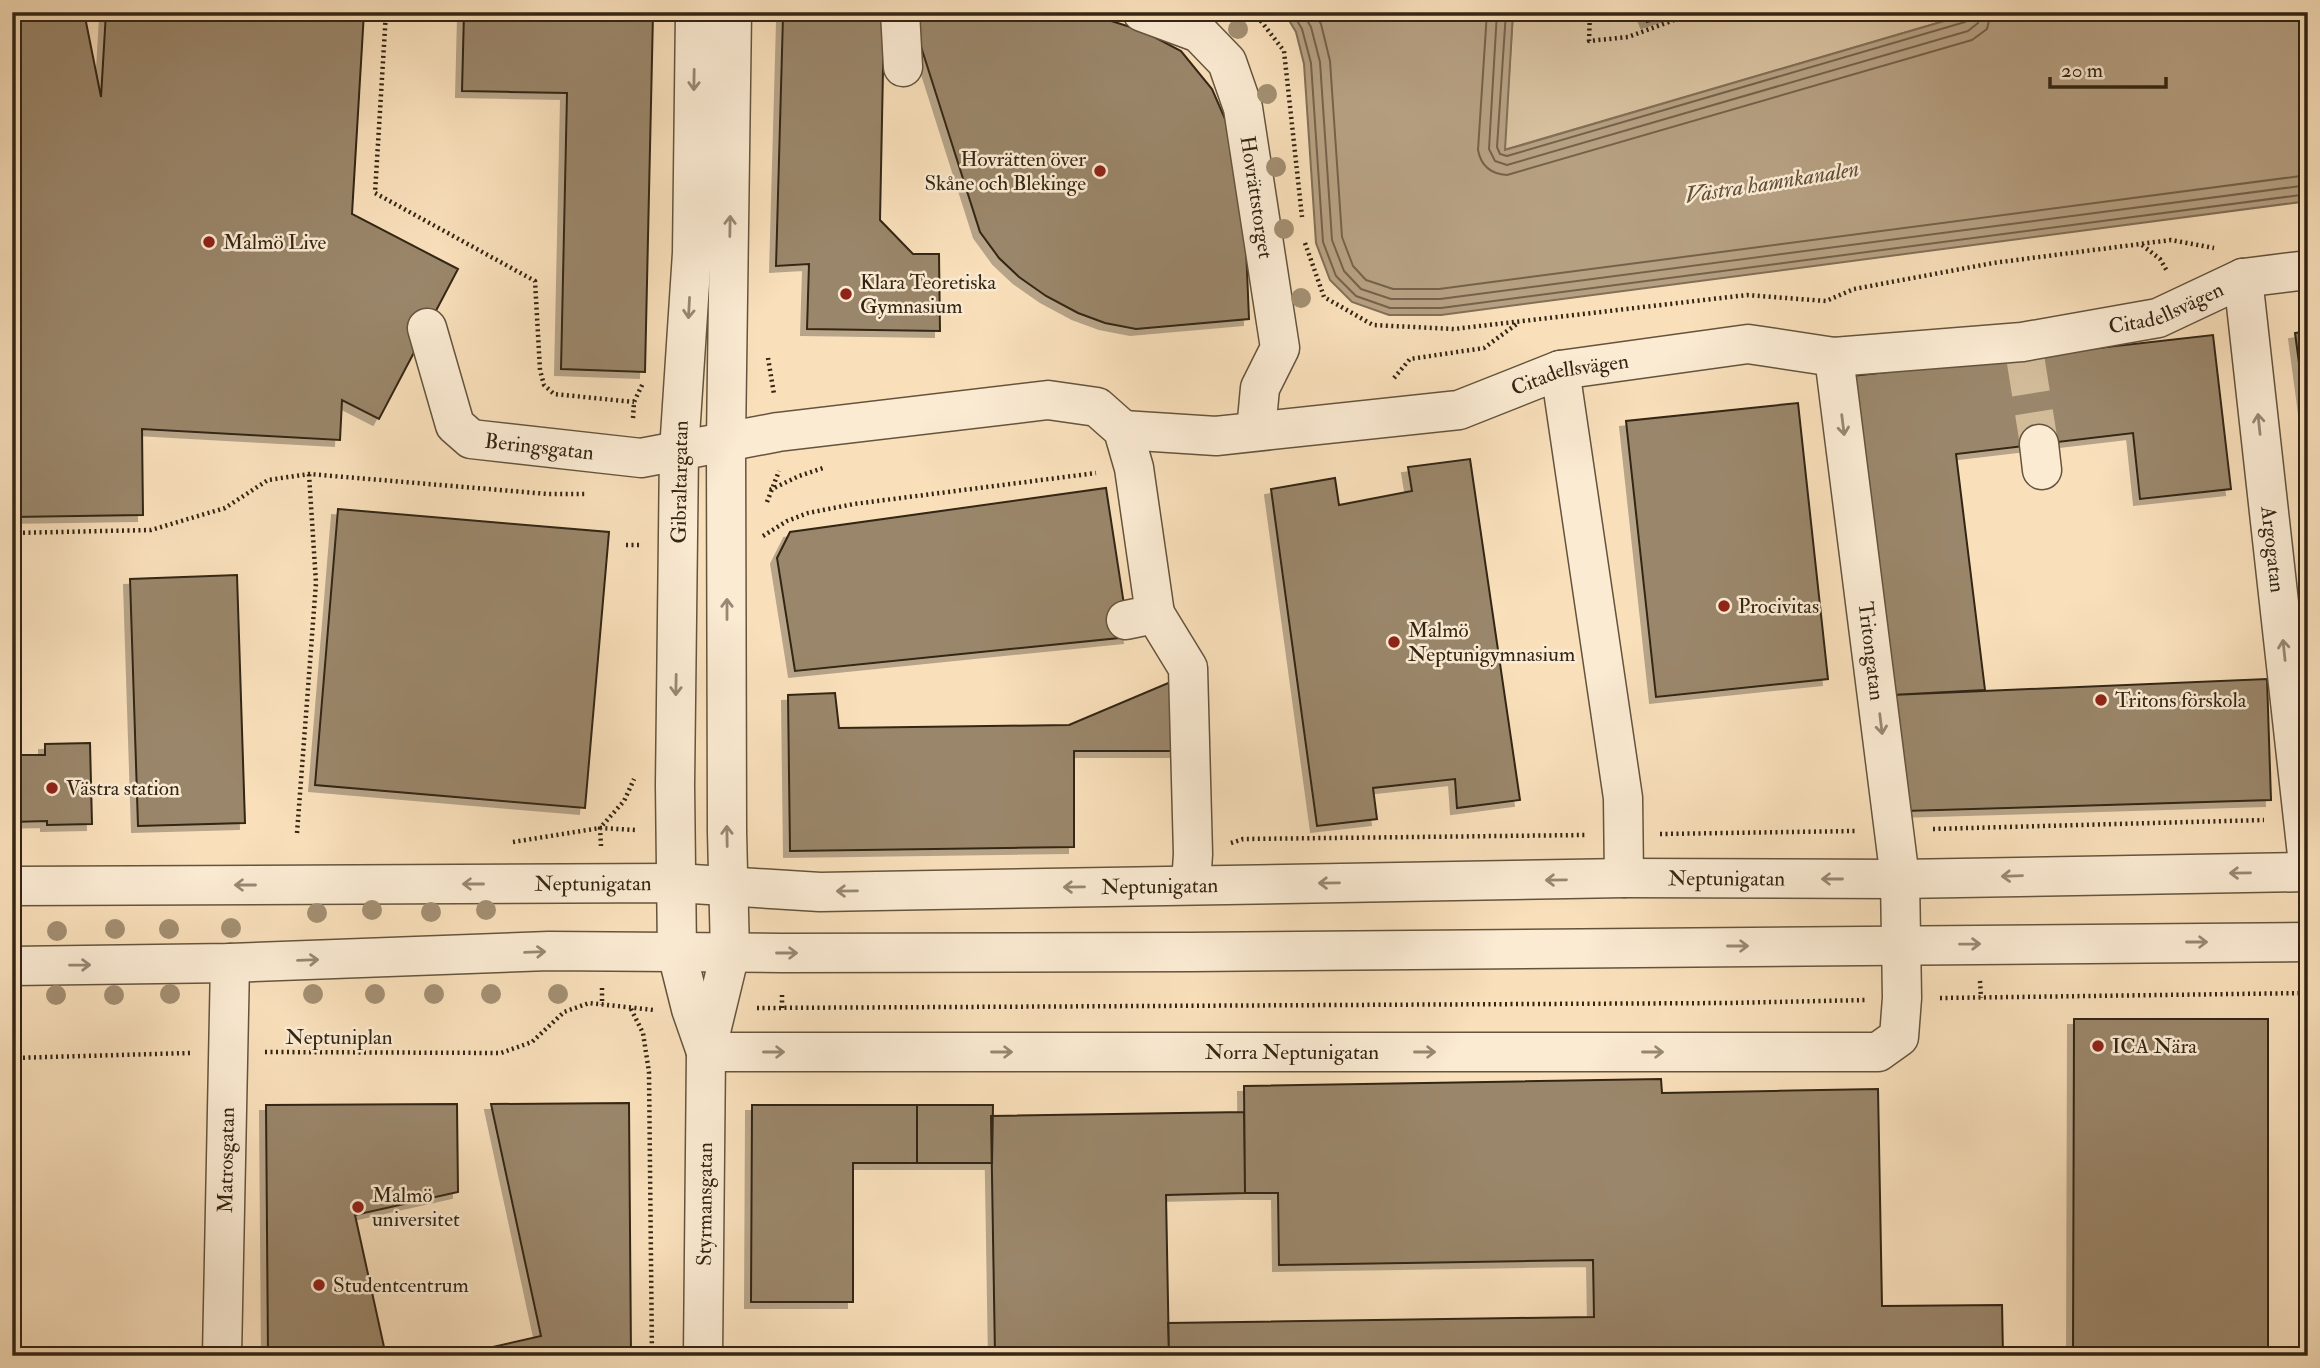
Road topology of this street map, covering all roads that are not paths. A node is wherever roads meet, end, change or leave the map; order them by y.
1 (695, 12) edge
2 (732, 12) edge
3 (901, 12) edge
4 (1142, 12) edge
5 (903, 67) dead end
6 (2308, 270) edge
7 (2243, 278) junction
8 (428, 328) dead end
9 (1834, 357) junction
10 (1560, 370) junction
11 (1123, 430) junction
12 (1256, 432) junction
13 (726, 441) junction
14 (679, 451) junction
15 (2308, 864) edge
16 (2308, 872) edge
17 (1624, 878) junction
18 (1900, 879) junction
19 (677, 883) junction
20 (1191, 885) junction
21 (12, 886) edge
22 (728, 887) junction
23 (2308, 942) edge
24 (1902, 945) junction
25 (677, 953) junction
26 (730, 953) junction
27 (230, 963) junction
28 (12, 966) edge
29 (706, 1052) junction
30 (1878, 1052) joint
31 (222, 1356) edge
32 (703, 1356) edge

1 -> 14 street, Gibraltargatan
13 -> 2 street
3 - 5 street
4 - 12 street, Hovrättstorget
6 - 7 street, Citadellsvägen
7 - 9 street, Citadellsvägen
15 -> 7 street, Argogatan
8 - 14 street, Beringsgatan
9 - 10 street, Citadellsvägen
9 -> 18 street, Tritongatan
10 - 12 street, Citadellsvägen
10 - 17 street
11 - 12 street, Citadellsvägen
11 - 13 street, Beringsgatan
11 - 20 street
13 - 14 street, Beringsgatan
22 -> 13 street
14 -> 19 street, Gibraltargatan
16 -> 18 street, Neptunigatan
18 -> 17 street, Neptunigatan
17 -> 20 street, Neptunigatan
18 - 24 street, Tritongatan
19 -> 21 street, Neptunigatan
19 - 22 street, Neptunigatan
19 - 25 street, Gibraltargatan
20 -> 22 street, Neptunigatan
22 - 26 street
24 -> 23 street
26 -> 24 street
24 - 30 street, Tritongatan
25 - 26 street
27 -> 25 street
25 - 29 street, Styrmansgatan
26 - 29 street, Styrmansgatan
28 -> 27 street
27 - 31 street, Matrosgatan
29 -> 30 street, Norra Neptunigatan
29 - 32 street, Styrmansgatan

